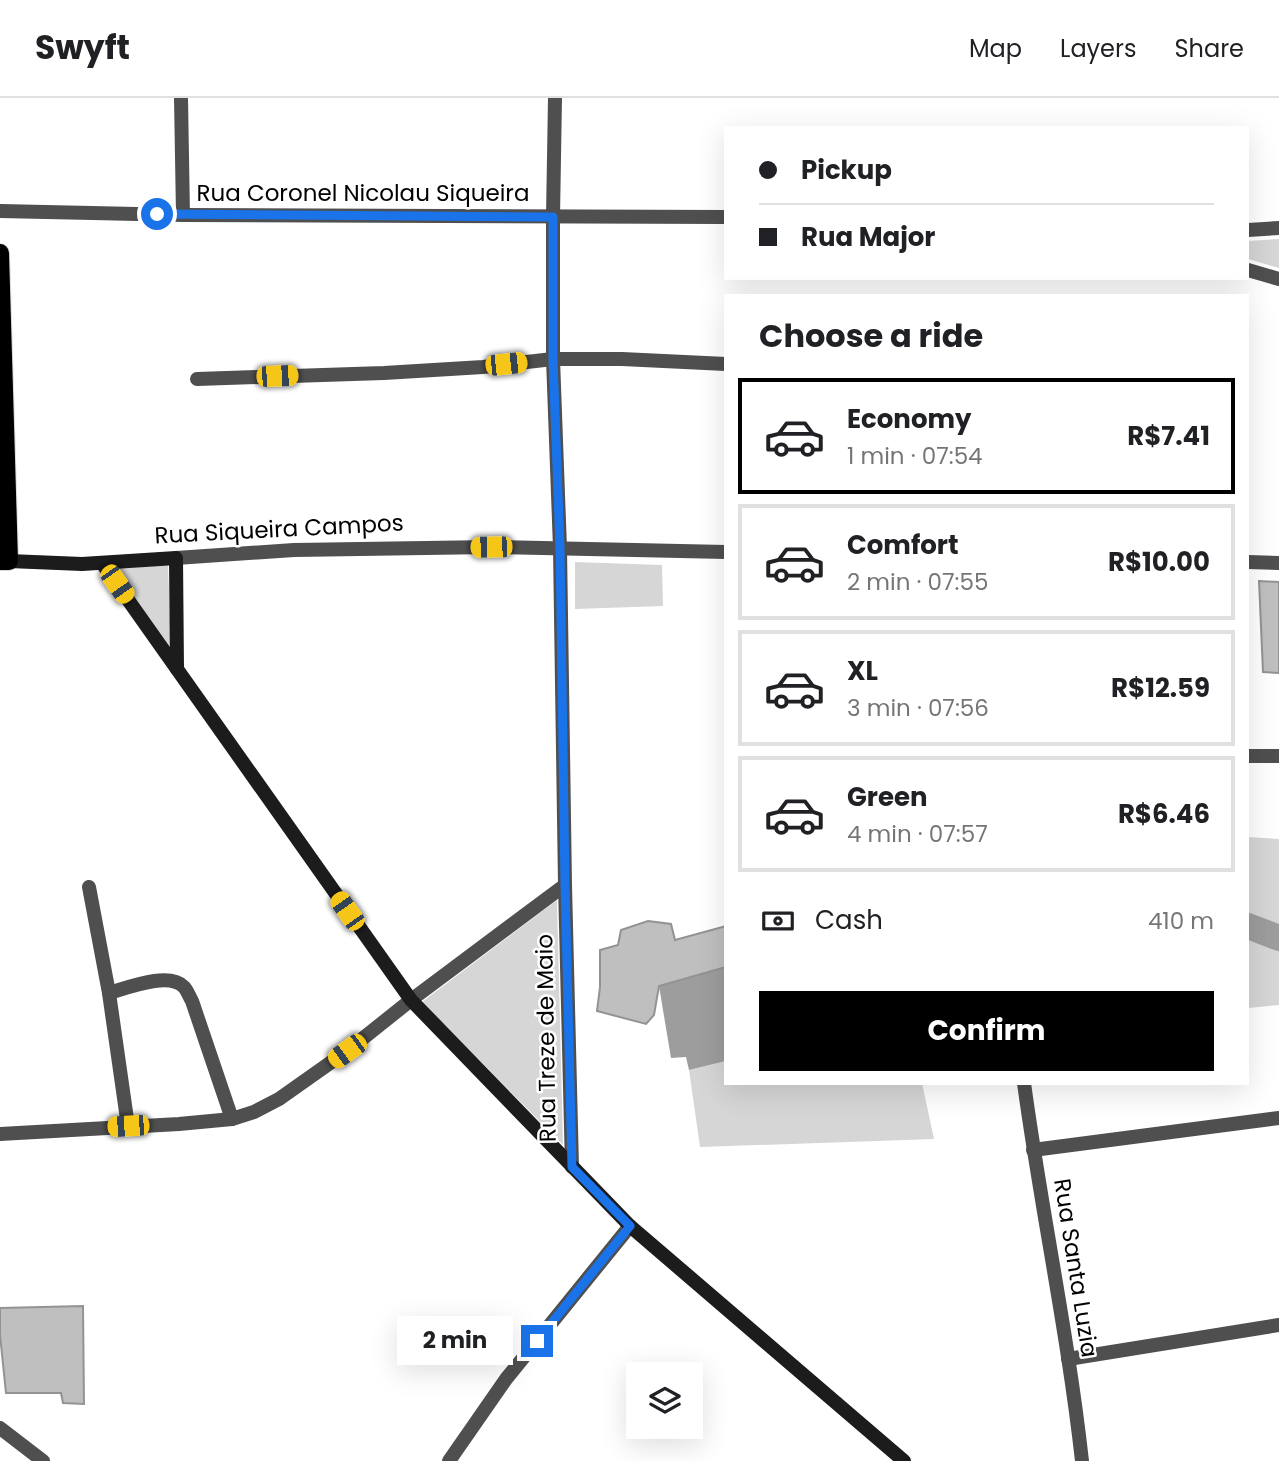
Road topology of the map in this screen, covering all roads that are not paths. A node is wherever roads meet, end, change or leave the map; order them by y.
1 (181, 98) edge
2 (555, 98) edge
3 (0, 211) edge
4 (183, 215) junction
5 (553, 217) junction
6 (724, 217) edge
7 (1279, 228) edge
8 (1249, 230) edge
9 (0, 253) edge
10 (1249, 270) edge
11 (1279, 279) edge
12 (553, 359) junction
13 (724, 364) edge
14 (197, 379) dead end
15 (560, 548) junction
16 (724, 552) edge
17 (176, 558) junction
18 (4, 561) edge
19 (1249, 562) edge
20 (102, 563) junction
21 (1279, 563) edge
22 (177, 669) junction
23 (1249, 756) edge
24 (1279, 756) edge
25 (565, 885) junction
26 (89, 887) dead end
27 (109, 993) junction
28 (411, 1000) junction
29 (1024, 1085) edge
30 (1279, 1118) edge
31 (232, 1119) junction
32 (128, 1126) junction
33 (0, 1134) edge
34 (1033, 1150) junction
35 (572, 1167) junction
36 (630, 1226) junction
37 (1279, 1325) edge
38 (1068, 1359) junction
39 (0, 1428) edge
40 (43, 1461) edge
41 (449, 1461) edge
42 (904, 1461) edge
43 (1082, 1461) edge

1 - 4 street
2 - 5 street, Rua Treze de Maio
3 - 4 street, Rua Coronel Nicolau Siqueira
4 - 5 street, Rua Coronel Nicolau Siqueira
5 - 6 street, Rua Coronel Nicolau Siqueira
5 - 12 street, Rua Treze de Maio
7 - 8 street
9 - 18 main road
10 - 11 street
12 - 13 street
12 - 14 street
12 - 15 street, Rua Treze de Maio
15 - 16 street, Rua Siqueira Campos
15 - 17 street, Rua Siqueira Campos
15 - 25 street, Rua Treze de Maio
17 - 20 street, Rua Siqueira Campos
17 - 22 street
18 - 20 street, Rua Siqueira Campos
19 - 21 street
20 - 22 street
22 - 28 street
23 - 24 street
25 - 28 street
25 - 35 street, Rua Treze de Maio
26 - 27 street
27 - 31 street
27 - 32 street
28 - 31 street
28 - 35 street
29 - 34 street, Rua Santa Luzia
30 - 34 street
31 - 32 street
32 - 33 street
34 - 38 street, Rua Santa Luzia
35 - 36 street, Rua Treze de Maio
36 - 41 street
36 - 42 street, Rua Treze de Maio
37 - 38 street
38 - 43 street, Rua Santa Luzia
39 - 40 street

